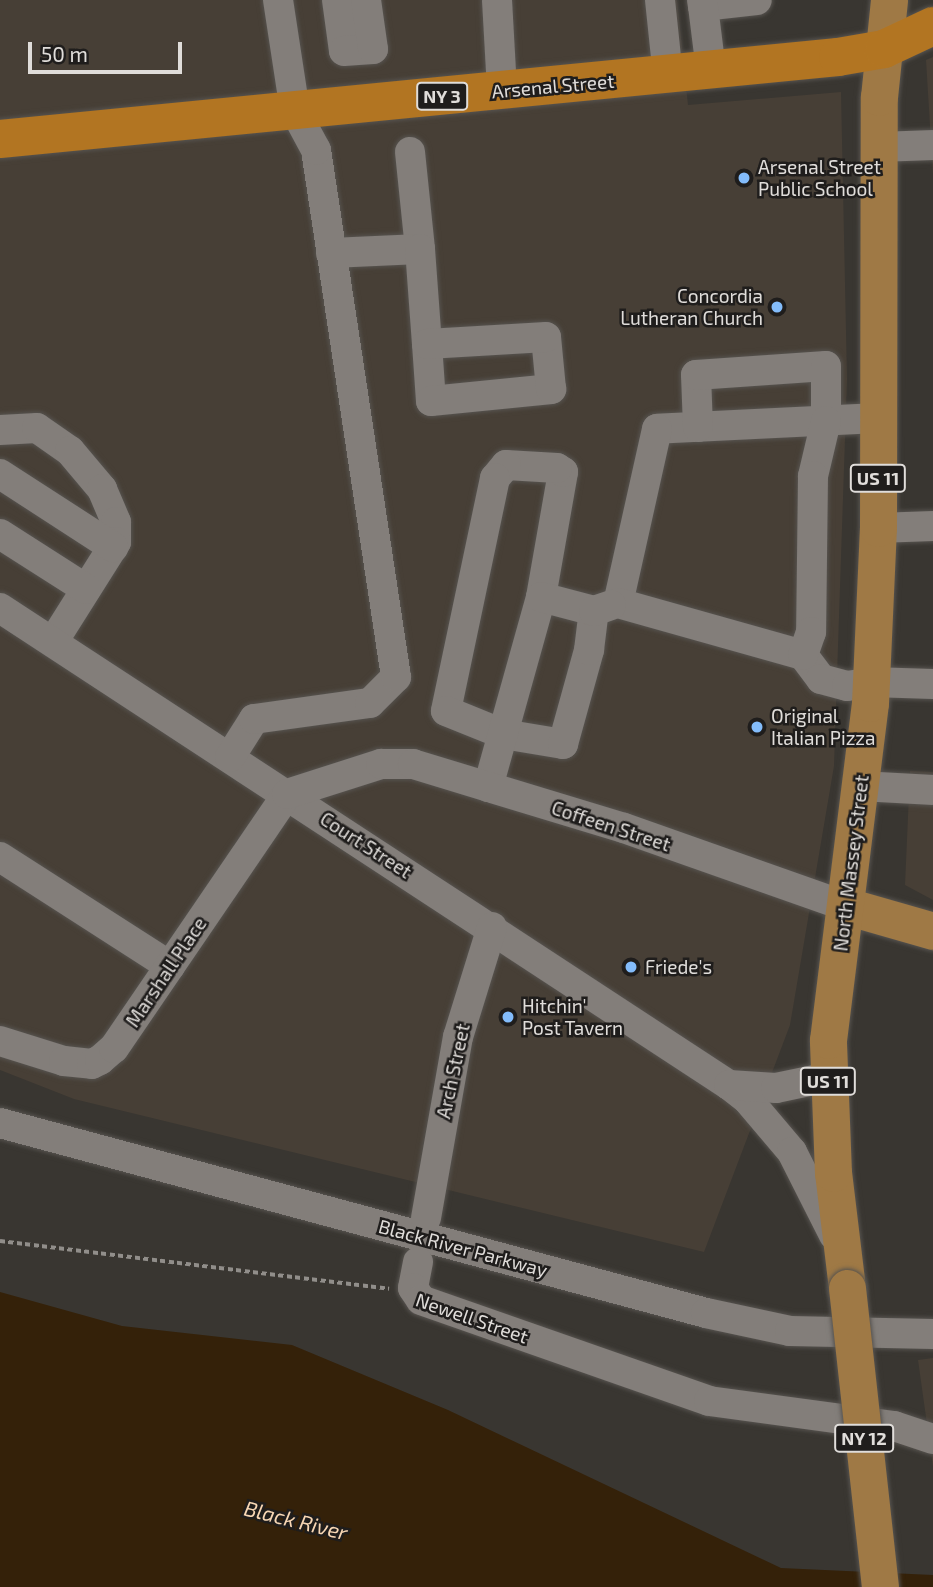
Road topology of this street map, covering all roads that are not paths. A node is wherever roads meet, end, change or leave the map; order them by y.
1 (278, 0) edge
2 (337, 0) edge
3 (366, 0) edge
4 (497, 0) edge
5 (660, 0) edge
6 (757, 0) edge
7 (889, 0) edge
8 (703, 3) edge
9 (933, 26) edge
10 (884, 49) junction
11 (711, 69) junction
12 (668, 76) junction
13 (502, 90) junction
14 (295, 111) junction
15 (0, 139) edge
16 (933, 145) edge
17 (879, 147) junction
18 (410, 152) dead end
19 (420, 249) junction
20 (331, 253) junction
21 (427, 344) dead end
22 (878, 418) junction
23 (826, 421) junction
24 (698, 428) junction
25 (0, 430) edge
26 (0, 474) edge
27 (933, 526) edge
28 (878, 527) junction
29 (0, 534) edge
30 (113, 547) junction
31 (86, 589) junction
32 (541, 597) junction
33 (606, 607) junction
34 (0, 608) edge
35 (52, 642) junction
36 (803, 655) junction
37 (871, 682) junction
38 (933, 684) edge
39 (503, 734) junction
40 (230, 757) junction
41 (861, 786) junction
42 (488, 787) junction
43 (933, 790) edge
44 (287, 794) junction
45 (0, 858) edge
46 (846, 906) junction
47 (492, 927) junction
48 (933, 931) edge
49 (170, 966) junction
50 (0, 1041) edge
51 (828, 1077) junction
52 (729, 1085) junction
53 (0, 1123) edge
54 (426, 1218) dead end
55 (418, 1262) dead end
56 (845, 1272) junction
57 (933, 1334) edge
58 (933, 1440) edge
59 (880, 1587) edge

1 - 14 street
2 - 3 street
4 - 13 street
5 - 12 street
6 - 8 street
7 - 10 main road, US 11
8 - 11 street
9 - 10 highway, Arsenal Street / NY 3
10 - 11 highway, Arsenal Street / NY 3
10 - 17 main road, North Massey Street / US 11
11 - 12 highway, Arsenal Street / NY 3
12 - 13 highway, Arsenal Street / NY 3
13 - 14 highway, Arsenal Street / NY 3
14 - 15 highway, Arsenal Street / NY 3
14 - 20 street
16 - 17 street
17 - 22 main road, North Massey Street / US 11
18 - 19 street
19 - 20 street
19 - 21 street
20 - 40 street
22 - 23 street
22 - 28 main road, North Massey Street / US 11
23 - 24 street
23 - 24 street
23 - 36 street
24 - 33 street
25 - 30 street
26 - 30 street
27 - 28 street
28 - 37 main road, North Massey Street / US 11
29 - 31 street
30 - 31 street
31 - 35 street
32 - 33 street
32 - 39 street
32 - 39 street
33 - 36 street
33 - 39 street
34 - 35 street, Court Street
35 - 40 street, Court Street
36 - 37 street
37 - 38 street
37 - 41 main road, North Massey Street / US 11
39 - 42 street
40 - 44 street, Court Street
41 - 43 street
41 - 46 main road, North Massey Street / US 11
42 - 44 street, Coffeen Street
42 - 46 street, Coffeen Street
44 - 47 street, Court Street
44 - 49 street, Marshall Place
45 - 49 street
46 - 48 main road, Coffeen Street
46 - 51 main road, North Massey Street / US 11
47 - 52 street, Court Street
47 - 54 street, Arch Street
49 - 50 street, Marshall Place
51 - 52 street
51 - 56 main road, North Massey Street / US 11
52 - 56 street, Court Street
53 - 57 street, Black River Parkway
55 - 58 street, Newell Street
56 - 59 main road, NY 12, bridge

